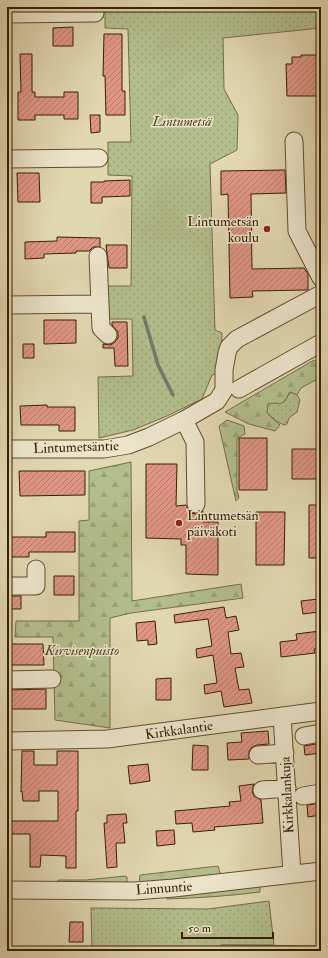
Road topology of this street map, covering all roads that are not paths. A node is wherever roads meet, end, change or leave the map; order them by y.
1 (95, 13) dead end
2 (7, 14) edge
3 (294, 141) dead end
4 (99, 158) dead end
5 (7, 159) edge
6 (98, 256) dead end
7 (321, 278) edge
8 (321, 294) edge
9 (100, 304) junction
10 (7, 305) edge
11 (108, 335) dead end
12 (321, 343) edge
13 (232, 389) junction
14 (184, 420) junction
15 (7, 449) edge
16 (196, 504) dead end
17 (36, 569) dead end
18 (7, 586) edge
19 (7, 680) edge
20 (52, 680) dead end
21 (321, 711) edge
22 (282, 716) junction
23 (321, 734) edge
24 (304, 736) dead end
25 (7, 741) edge
26 (285, 753) junction
27 (258, 754) dead end
28 (287, 788) junction
29 (262, 790) dead end
30 (321, 793) edge
31 (303, 796) dead end
32 (321, 871) edge
33 (292, 874) junction
34 (7, 890) edge

1 - 2 street
3 - 7 street
4 - 5 street
6 - 9 street
8 - 13 street
9 - 10 street
9 - 11 street
12 - 13 street, Lintumetsäntie
13 - 14 street, Lintumetsäntie
14 - 15 street, Lintumetsäntie
14 - 16 street
17 - 18 street
19 - 20 street
21 - 22 street, Kirkkalantie
22 - 25 street, Kirkkalantie
22 - 26 street, Kirkkalankuja
23 - 24 street
26 - 27 street
26 - 28 street, Kirkkalankuja
28 - 29 street
28 - 33 street, Kirkkalankuja
30 - 31 street
32 - 33 street, Linnuntie
33 - 34 street, Linnuntie

